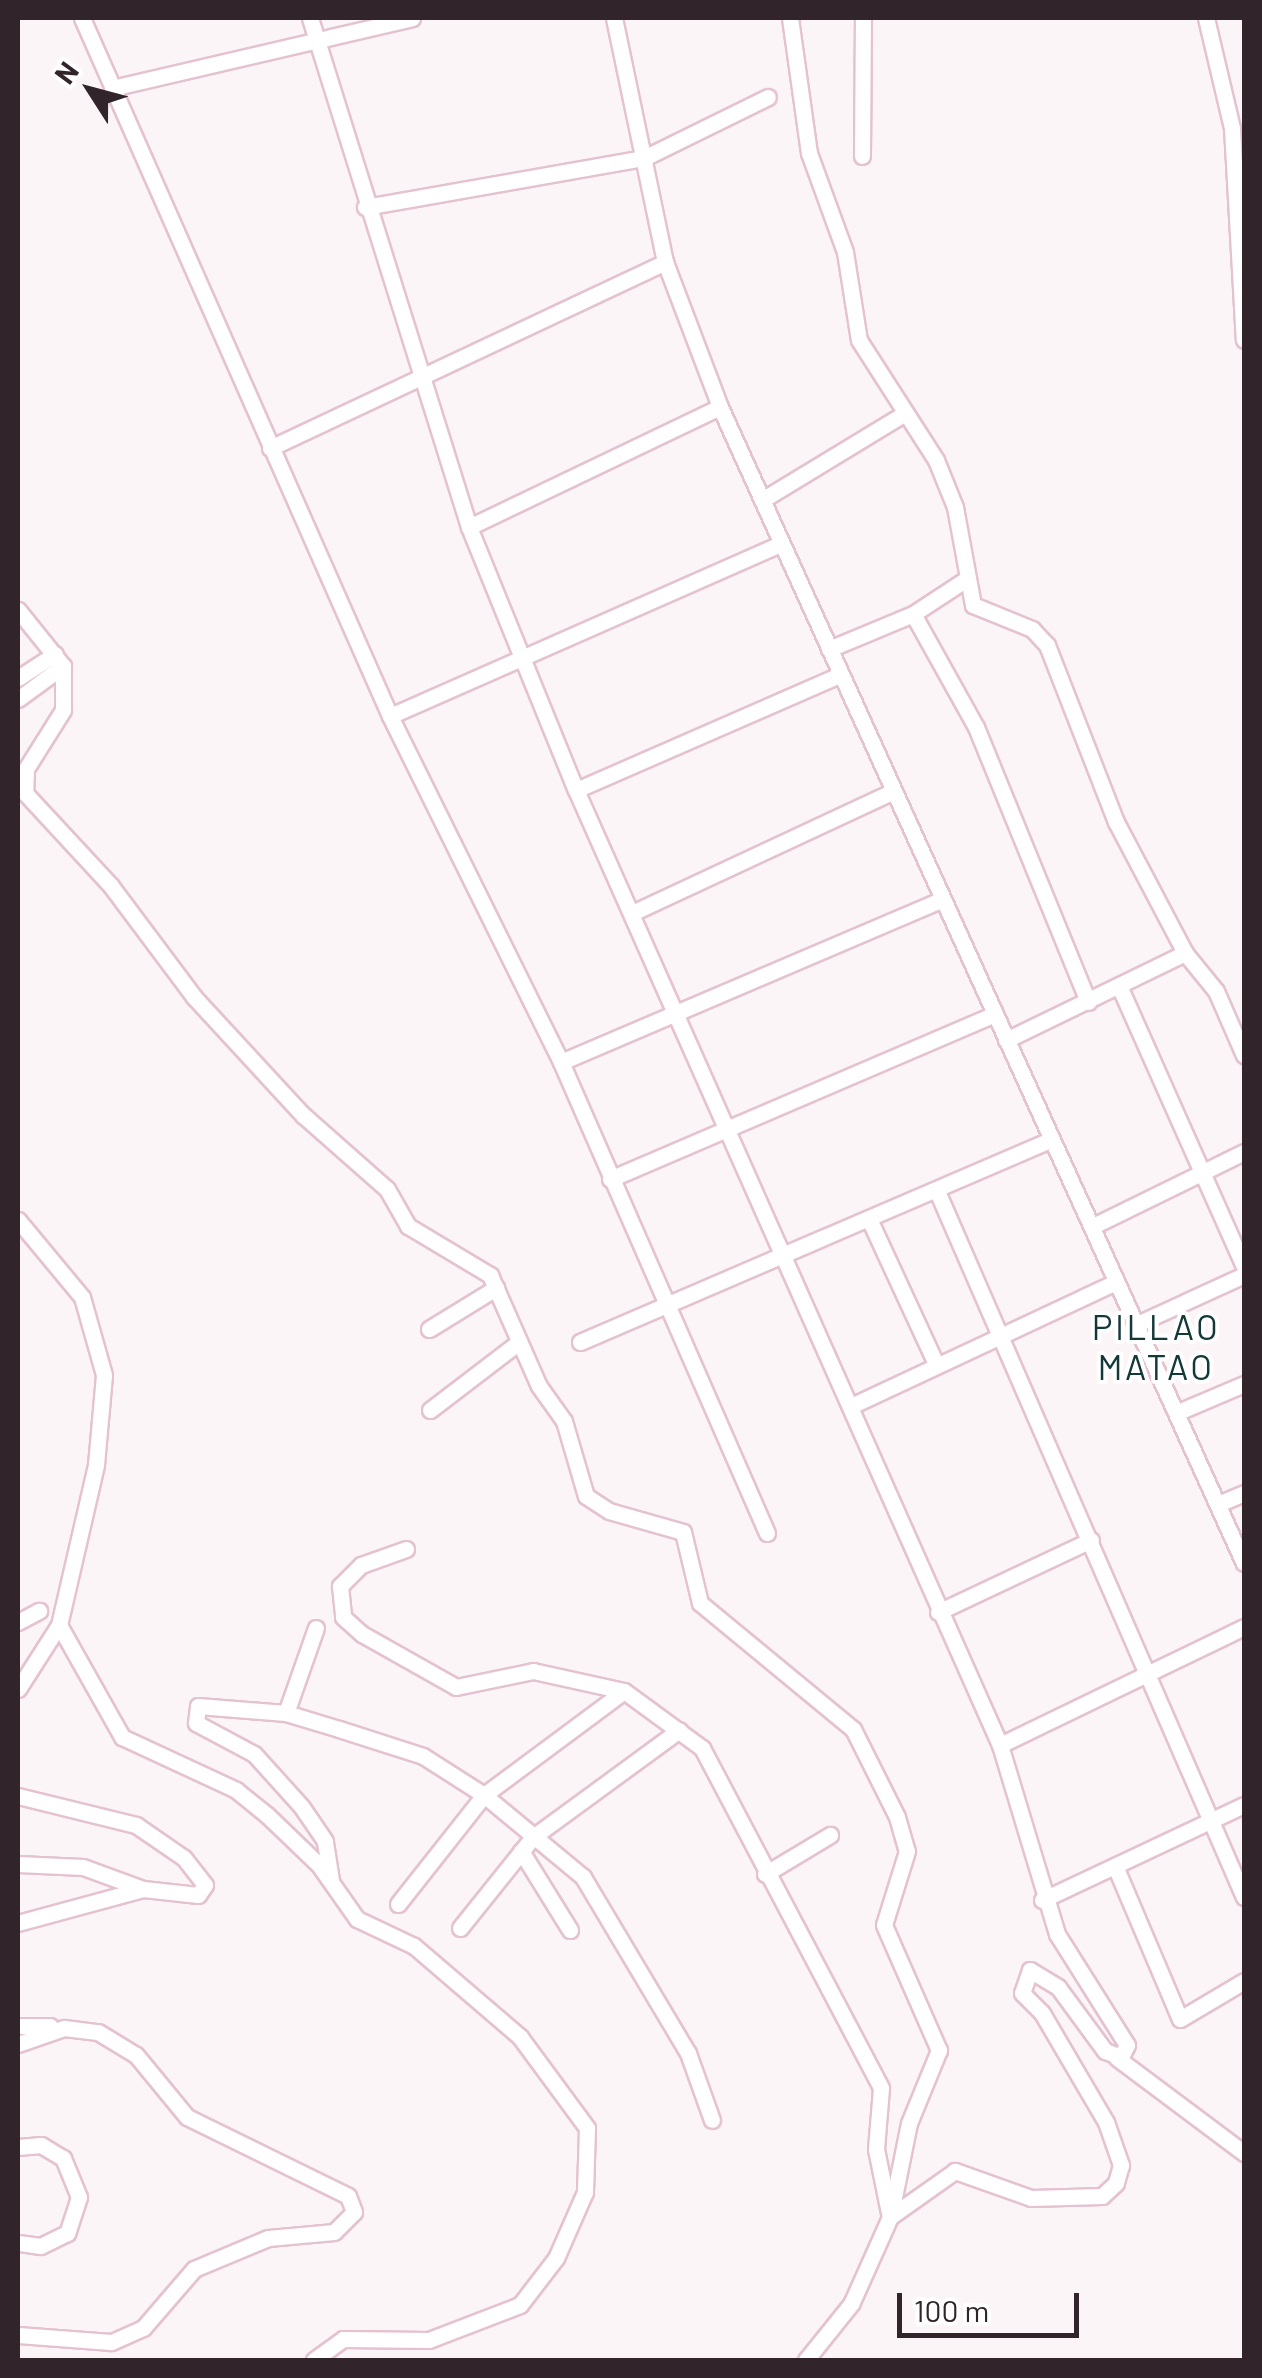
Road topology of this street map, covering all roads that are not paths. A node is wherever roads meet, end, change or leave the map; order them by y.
1 (82, 18) edge
2 (310, 18) edge
3 (412, 18) edge
4 (614, 18) edge
5 (790, 18) edge
6 (862, 18) edge
7 (1206, 18) edge
8 (318, 39) junction
9 (112, 88) junction
10 (768, 97) dead end
11 (862, 156) dead end
12 (644, 158) junction
13 (366, 207) junction
14 (665, 262) junction
15 (1244, 340) edge
16 (423, 380) junction
17 (720, 407) junction
18 (902, 415) junction
19 (270, 448) junction
20 (762, 500) junction
21 (469, 527) junction
22 (782, 543) junction
23 (965, 580) junction
24 (18, 610) edge
25 (913, 614) junction
26 (829, 649) junction
27 (522, 658) junction
28 (59, 660) junction
29 (841, 674) junction
30 (18, 678) edge
31 (18, 699) edge
32 (390, 716) junction
33 (576, 790) junction
34 (894, 791) junction
35 (943, 898) junction
36 (632, 913) junction
37 (1186, 953) junction
38 (1120, 988) junction
39 (1088, 1002) junction
40 (995, 1014) junction
41 (679, 1018) junction
42 (1006, 1040) junction
43 (1244, 1055) edge
44 (561, 1062) junction
45 (729, 1127) junction
46 (1050, 1140) junction
47 (1244, 1152) edge
48 (1204, 1174) junction
49 (610, 1179) junction
50 (937, 1191) junction
51 (18, 1220) edge
52 (870, 1221) junction
53 (1093, 1226) junction
54 (788, 1258) junction
55 (1244, 1267) edge
56 (1244, 1275) edge
57 (1116, 1282) junction
58 (496, 1288) junction
59 (666, 1310) junction
60 (1137, 1324) junction
61 (429, 1329) dead end
62 (1000, 1333) junction
63 (519, 1342) junction
64 (580, 1342) dead end
65 (936, 1364) junction
66 (1244, 1384) edge
67 (851, 1406) junction
68 (430, 1410) dead end
69 (1178, 1412) junction
70 (1244, 1493) edge
71 (1218, 1504) junction
72 (767, 1533) dead end
73 (1090, 1540) junction
74 (406, 1549) dead end
75 (1244, 1563) edge
76 (39, 1611) dead end
77 (938, 1612) junction
78 (18, 1622) edge
79 (59, 1625) junction
80 (1244, 1627) edge
81 (316, 1628) dead end
82 (1148, 1671) junction
83 (18, 1689) edge
84 (624, 1690) junction
85 (286, 1714) junction
86 (679, 1730) junction
87 (1000, 1745) junction
88 (484, 1794) junction
89 (18, 1796) edge
90 (1244, 1805) edge
91 (1209, 1823) junction
92 (830, 1835) dead end
93 (533, 1836) junction
94 (521, 1851) junction
95 (18, 1864) edge
96 (1115, 1866) junction
97 (764, 1874) junction
98 (330, 1880) junction
99 (143, 1889) junction
100 (1244, 1897) edge
101 (1042, 1900) junction
102 (398, 1904) dead end
103 (18, 1923) edge
104 (460, 1928) dead end
105 (570, 1930) dead end
106 (1244, 1981) edge
107 (18, 2026) edge
108 (64, 2028) junction
109 (18, 2044) edge
110 (1116, 2058) junction
111 (712, 2120) dead end
112 (18, 2148) edge
113 (1244, 2153) edge
114 (890, 2217) junction
115 (18, 2243) edge
116 (18, 2335) edge
117 (314, 2360) edge
118 (806, 2360) edge

1 - 9 street
2 - 8 street
3 - 8 street
4 - 12 street
5 - 18 street
6 - 11 street
7 - 15 street
8 - 9 street
8 - 13 street
9 - 19 street
10 - 12 street
12 - 13 street
12 - 14 street
13 - 16 street
14 - 16 street
14 - 17 street
16 - 19 street
16 - 21 street
17 - 20 street
17 - 21 street
18 - 20 street
18 - 23 street
19 - 32 street
20 - 22 street
21 - 27 street
22 - 26 street
22 - 27 street
23 - 25 street
23 - 37 street
24 - 28 street
25 - 26 street
25 - 39 street
26 - 29 street
27 - 32 street
27 - 33 street
28 - 30 street
28 - 31 street
28 - 58 street
29 - 33 street
29 - 34 street
32 - 44 street
33 - 36 street
34 - 35 street
34 - 36 street
35 - 40 street
35 - 41 street
36 - 41 street
37 - 38 street
37 - 43 street
38 - 39 street
38 - 48 street
39 - 42 street
40 - 42 street
40 - 45 street
41 - 44 street
41 - 45 street
42 - 46 street
44 - 49 street
45 - 49 street
45 - 54 street
46 - 50 street
46 - 53 street
47 - 48 street
48 - 53 street
48 - 55 street
49 - 59 street
50 - 52 street
50 - 62 street
51 - 79 street
52 - 54 street
52 - 65 street
53 - 57 street
54 - 59 street
54 - 67 street
56 - 60 street
57 - 60 street
57 - 62 street
58 - 61 street
58 - 63 street
59 - 64 street
59 - 72 street
60 - 69 street
62 - 65 street
62 - 73 street
63 - 68 street
63 - 114 street
65 - 67 street
66 - 69 street
67 - 77 street
69 - 71 street
70 - 71 street
71 - 75 street
73 - 77 street
73 - 82 street
74 - 84 street
76 - 78 street
77 - 87 street
79 - 83 street
79 - 98 street
80 - 82 street
81 - 85 street
82 - 87 street
82 - 91 street
84 - 86 street
84 - 88 street
85 - 88 street
85 - 98 street
86 - 93 street
86 - 97 street
87 - 101 street
88 - 93 street
88 - 102 street
89 - 99 street
90 - 91 street
91 - 96 street
91 - 100 street
92 - 97 street
93 - 94 street
93 - 111 street
94 - 104 street
94 - 105 street
95 - 99 street
96 - 101 street
96 - 106 street
97 - 114 street
98 - 117 street
99 - 103 street
101 - 110 street
107 - 108 street
108 - 109 street
108 - 116 street
110 - 113 street
110 - 114 street
112 - 115 street
114 - 118 street

